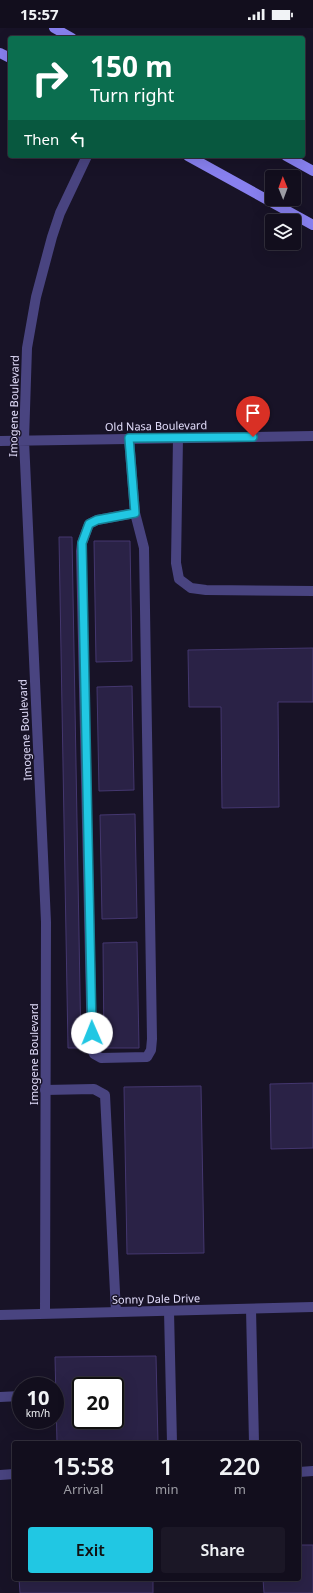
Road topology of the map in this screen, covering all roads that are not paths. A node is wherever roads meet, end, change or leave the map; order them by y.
1 (54, 28) edge
2 (68, 36) edge
3 (86, 158) edge
4 (192, 158) edge
5 (290, 158) edge
6 (313, 171) edge
7 (313, 224) edge
8 (313, 436) edge
9 (129, 438) junction
10 (178, 438) junction
11 (24, 440) junction
12 (0, 441) edge
13 (135, 513) junction
14 (313, 591) edge
15 (45, 1090) junction
16 (313, 1307) edge
17 (251, 1309) junction
18 (168, 1311) junction
19 (116, 1312) junction
20 (45, 1314) junction
21 (0, 1315) edge
22 (0, 1396) edge
23 (12, 1396) edge
24 (172, 1441) edge
25 (254, 1441) edge
26 (313, 1471) edge
27 (301, 1472) edge
28 (12, 1474) edge
29 (0, 1475) edge

1 - 2 main road
3 - 11 street, Imogene Boulevard
4 - 7 main road
5 - 6 main road
8 - 10 street, Old Nasa Boulevard
9 - 10 street, Old Nasa Boulevard
9 - 11 street, Old Nasa Boulevard
9 - 13 street
10 - 14 street
11 - 12 street, Old Nasa Boulevard
11 - 15 street, Imogene Boulevard
13 - 13 street
15 - 19 street
15 - 20 street, Imogene Boulevard
16 - 17 street, Sonny Dale Drive
17 - 18 street, Sonny Dale Drive
17 - 25 street
18 - 19 street, Sonny Dale Drive
18 - 24 street
19 - 20 street, Sonny Dale Drive
20 - 21 street, Sonny Dale Drive
22 - 23 street
26 - 27 street
28 - 29 street

